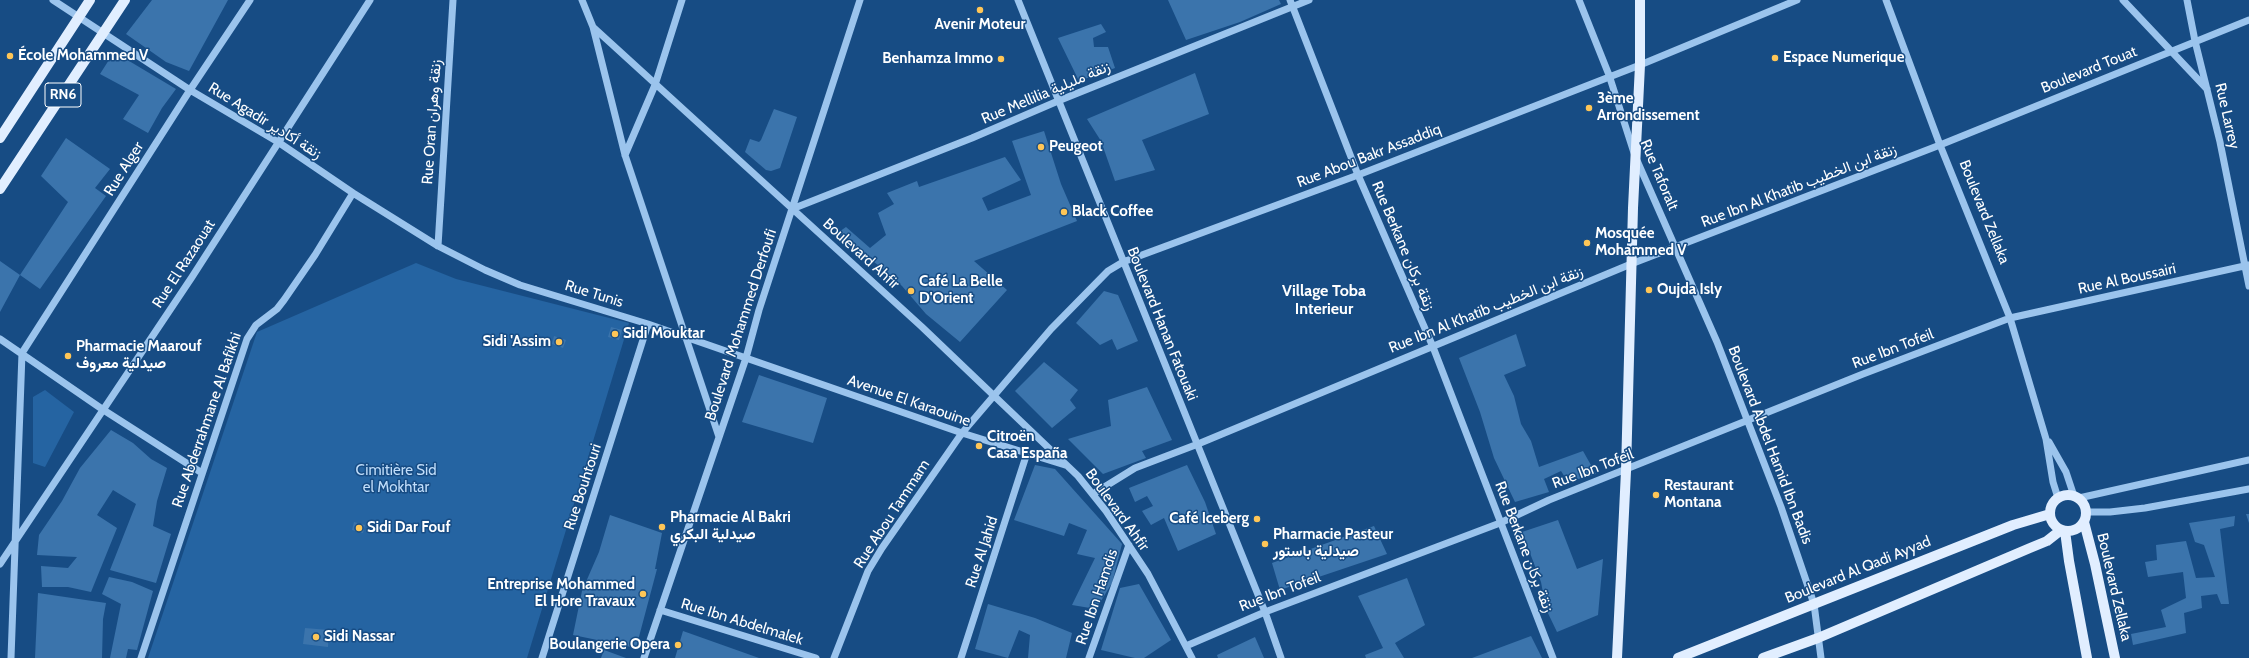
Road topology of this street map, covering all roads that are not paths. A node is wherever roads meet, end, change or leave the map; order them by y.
1 (53, 0) edge
2 (90, 0) edge
3 (125, 0) edge
4 (250, 0) edge
5 (370, 0) edge
6 (453, 0) edge
7 (582, 0) edge
8 (682, 0) edge
9 (860, 0) edge
10 (1018, 0) edge
11 (1309, 0) edge
12 (1579, 0) edge
13 (1640, 0) edge
14 (1797, 0) edge
15 (1886, 0) edge
16 (2123, 0) edge
17 (2187, 0) edge
18 (1292, 3) edge
19 (79, 16) junction
20 (2249, 20) edge
21 (592, 27) junction
22 (104, 33) junction
23 (2195, 41) junction
24 (2171, 51) junction
25 (1640, 64) junction
26 (1609, 75) junction
27 (655, 85) junction
28 (2208, 89) junction
29 (190, 90) junction
30 (1058, 101) junction
31 (0, 138) edge
32 (278, 142) junction
33 (1940, 145) junction
34 (625, 155) junction
35 (1636, 156) junction
36 (1358, 175) junction
37 (0, 189) edge
38 (353, 193) junction
39 (792, 209) junction
40 (438, 246) junction
41 (1676, 247) junction
42 (1123, 262) junction
43 (1631, 264) junction
44 (2247, 266) edge
45 (2249, 286) edge
46 (2010, 318) junction
47 (648, 324) junction
48 (686, 337) junction
49 (0, 340) edge
50 (1432, 347) junction
51 (22, 353) junction
52 (746, 358) junction
53 (993, 396) junction
54 (102, 409) junction
55 (1746, 422) junction
56 (962, 433) junction
57 (719, 437) junction
58 (2046, 439) junction
59 (1198, 444) junction
60 (1027, 453) junction
61 (2249, 460) edge
62 (1065, 464) junction
63 (1626, 471) junction
64 (202, 473) junction
65 (2249, 489) edge
66 (1093, 494) junction
67 (2077, 497) junction
68 (2058, 498) junction
69 (2050, 514) junction
70 (2086, 517) junction
71 (1500, 523) junction
72 (2063, 530) junction
73 (16, 542) junction
74 (1128, 545) junction
75 (0, 564) edge
76 (1814, 604) junction
77 (660, 610) junction
78 (1265, 612) junction
79 (1818, 638) junction
80 (1186, 646) junction
81 (11, 658) edge
82 (141, 658) edge
83 (542, 658) edge
84 (644, 658) edge
85 (816, 658) edge
86 (834, 658) edge
87 (961, 658) edge
88 (1089, 658) edge
89 (1192, 658) edge
90 (1281, 658) edge
91 (1553, 658) edge
92 (1617, 658) edge
93 (1678, 658) edge
94 (1762, 658) edge
95 (1821, 658) edge
96 (2087, 658) edge
97 (2115, 658) edge

1 - 19 street, Rue Agadir زنقة أكادير
2 - 19 main road, RN6
3 - 22 main road, RN6
4 - 29 street, Rue Alger
5 - 32 street, Rue El Razaouat
6 - 40 street, Rue Oran زنقة وهران
7 - 21 street, Boulevard Ahfir
8 - 27 street
9 - 39 street, Boulevard Mohammed Derfoufi
10 - 30 street, Boulevard Hanan Fatouaki
11 - 18 street, Rue Mellilia زنقة مليلية
12 - 26 street, Rue Taforalt
13 - 25 main road
14 - 25 street, Rue Abou Bakr Assaddiq
15 - 33 street, Boulevard Zellaka
16 - 24 street
17 - 23 street, Rue Larrey
18 - 30 street, Rue Mellilia زنقة مليلية
18 - 36 street, Rue Berkane زنقة بركان
19 - 22 street, Rue Agadir زنقة أكادير
19 - 31 main road, RN6
20 - 23 street, Boulevard Touat
21 - 27 street, Boulevard Ahfir
21 - 34 street
22 - 29 street, Rue Agadir زنقة أكادير
22 - 37 main road, RN6
23 - 24 street, Boulevard Touat
23 - 28 street, Rue Larrey
24 - 28 street
24 - 33 street, Boulevard Touat
25 - 26 street, Rue Abou Bakr Assaddiq
25 - 35 main road
26 - 35 street, Rue Taforalt
26 - 36 street, Rue Abou Bakr Assaddiq
27 - 34 street
27 - 39 street, Boulevard Ahfir
28 - 44 street, Rue Larrey
29 - 32 street, Rue Agadir زنقة أكادير
29 - 51 street, Rue Alger
30 - 39 street, Rue Mellilia زنقة مليلية
30 - 42 street, Boulevard Hanan Fatouaki
32 - 38 street, Rue Agadir زنقة أكادير
32 - 54 street, Rue El Razaouat
33 - 41 street, Rue Ibn Al Khatib زنقة ابن الخطيب
33 - 46 street, Boulevard Zellaka
34 - 48 street
35 - 41 street, Rue Taforalt
35 - 43 main road
36 - 42 street, Rue Abou Bakr Assaddiq
36 - 50 street, Rue Berkane زنقة بركان
38 - 40 street, Rue Agadir زنقة أكادير
38 - 64 street, Rue Abderrahmane Al Bafikhi
39 - 52 street, Boulevard Mohammed Derfoufi
39 - 53 street, Boulevard Ahfir
40 - 47 street, Rue Tunis
41 - 43 street, Rue Ibn Al Khatib زنقة ابن الخطيب
41 - 55 street, Boulevard Abdel Hamid Ibn Badis
42 - 53 street, Rue Abou Bakr Assaddiq
42 - 59 street, Boulevard Hanan Fatouaki
43 - 50 street, Rue Ibn Al Khatib زنقة ابن الخطيب
43 - 63 main road
44 - 45 street, Rue Larrey
44 - 46 street, Rue Al Boussairi
46 - 55 street, Rue Ibn Tofeil
46 - 58 street, Boulevard Zellaka
47 - 48 street, Rue Tunis
47 - 83 street, Rue Bouhtouri
48 - 52 street, Rue Tunis
48 - 57 street
49 - 51 street
50 - 59 street, Rue Ibn Al Khatib زنقة ابن الخطيب
50 - 71 street, Rue Berkane زنقة بركان
51 - 54 street
51 - 73 street
52 - 56 street, Avenue El Karaouine
52 - 57 street, Boulevard Mohammed Derfoufi
53 - 56 street, Rue Abou Tammam
53 - 62 street, Boulevard Ahfir
54 - 64 street
54 - 73 street, Rue El Razaouat
55 - 63 street, Rue Ibn Tofeil
55 - 76 street, Boulevard Abdel Hamid Ibn Badis
56 - 60 street, Avenue El Karaouine
56 - 86 street, Rue Abou Tammam
57 - 77 street, Boulevard Mohammed Derfoufi
58 - 67 street, Boulevard Zellaka
58 - 68 street, Boulevard Zellaka
59 - 66 street, Rue Ibn Al Khatib زنقة ابن الخطيب
59 - 78 street, Boulevard Hanan Fatouaki
60 - 62 street, Avenue El Karaouine
60 - 87 street, Rue Al Jahid
61 - 67 street
62 - 66 street, Boulevard Ahfir
63 - 71 street, Rue Ibn Tofeil
63 - 92 main road
64 - 82 street, Rue Abderrahmane Al Bafikhi
65 - 70 street
66 - 74 street, Boulevard Ahfir
67 - 68 main road
67 - 70 main road
68 - 69 main road
69 - 72 main road
69 - 76 main road, Boulevard Al Qadi Ayyad
70 - 72 main road
70 - 97 main road, Boulevard Zellaka
71 - 78 street, Rue Ibn Tofeil
71 - 91 street, Rue Berkane زنقة بركان
72 - 79 main road
72 - 96 main road
73 - 75 street, Rue El Razaouat
73 - 81 street
74 - 80 street, Boulevard Ahfir
74 - 88 street, Rue Ibn Hamdis
76 - 79 street, Boulevard Abdel Hamid Ibn Badis
76 - 93 main road, Boulevard Al Qadi Ayyad
77 - 84 street, Boulevard Mohammed Derfoufi
77 - 85 street, Rue Ibn Abdelmalek
78 - 80 street, Rue Ibn Tofeil
78 - 90 street, Boulevard Hanan Fatouaki
79 - 94 main road
79 - 95 street, Boulevard Abdel Hamid Ibn Badis
80 - 89 street, Boulevard Ahfir

